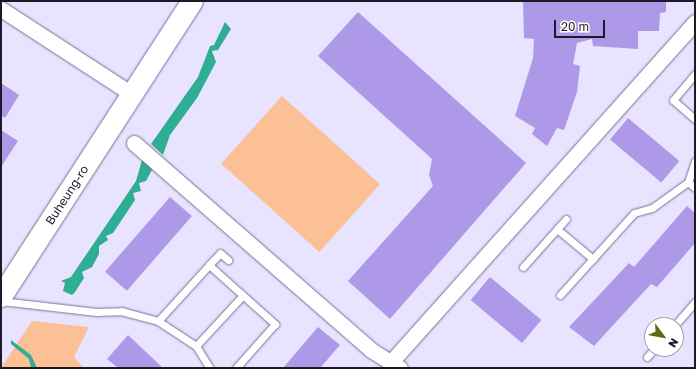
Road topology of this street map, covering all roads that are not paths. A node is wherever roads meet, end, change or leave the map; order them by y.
1 (192, 1) edge
2 (1, 9) edge
3 (695, 22) edge
4 (695, 74) edge
5 (132, 94) junction
6 (695, 119) edge
7 (134, 143) dead end
8 (695, 161) edge
9 (688, 182) junction
10 (695, 188) edge
11 (566, 219) dead end
12 (557, 229) junction
13 (593, 259) junction
14 (228, 260) dead end
15 (209, 264) junction
16 (523, 267) dead end
17 (243, 294) junction
18 (560, 295) dead end
19 (1, 296) edge
20 (1, 301) edge
21 (695, 302) edge
22 (682, 317) edge
23 (158, 322) junction
24 (196, 346) junction
25 (395, 365) edge
26 (210, 368) edge
27 (236, 368) edge

1 - 5 street, Buheung-ro
2 - 5 street
3 - 25 street
4 - 6 lane
5 - 19 street, Buheung-ro
7 - 25 street
8 - 9 lane
9 - 10 lane
9 - 13 lane
11 - 12 lane
12 - 13 lane
12 - 16 lane
13 - 18 lane
14 - 15 lane
15 - 17 lane
15 - 23 lane
17 - 24 lane
17 - 27 lane
20 - 23 lane
21 - 22 lane
23 - 24 lane
24 - 26 lane

